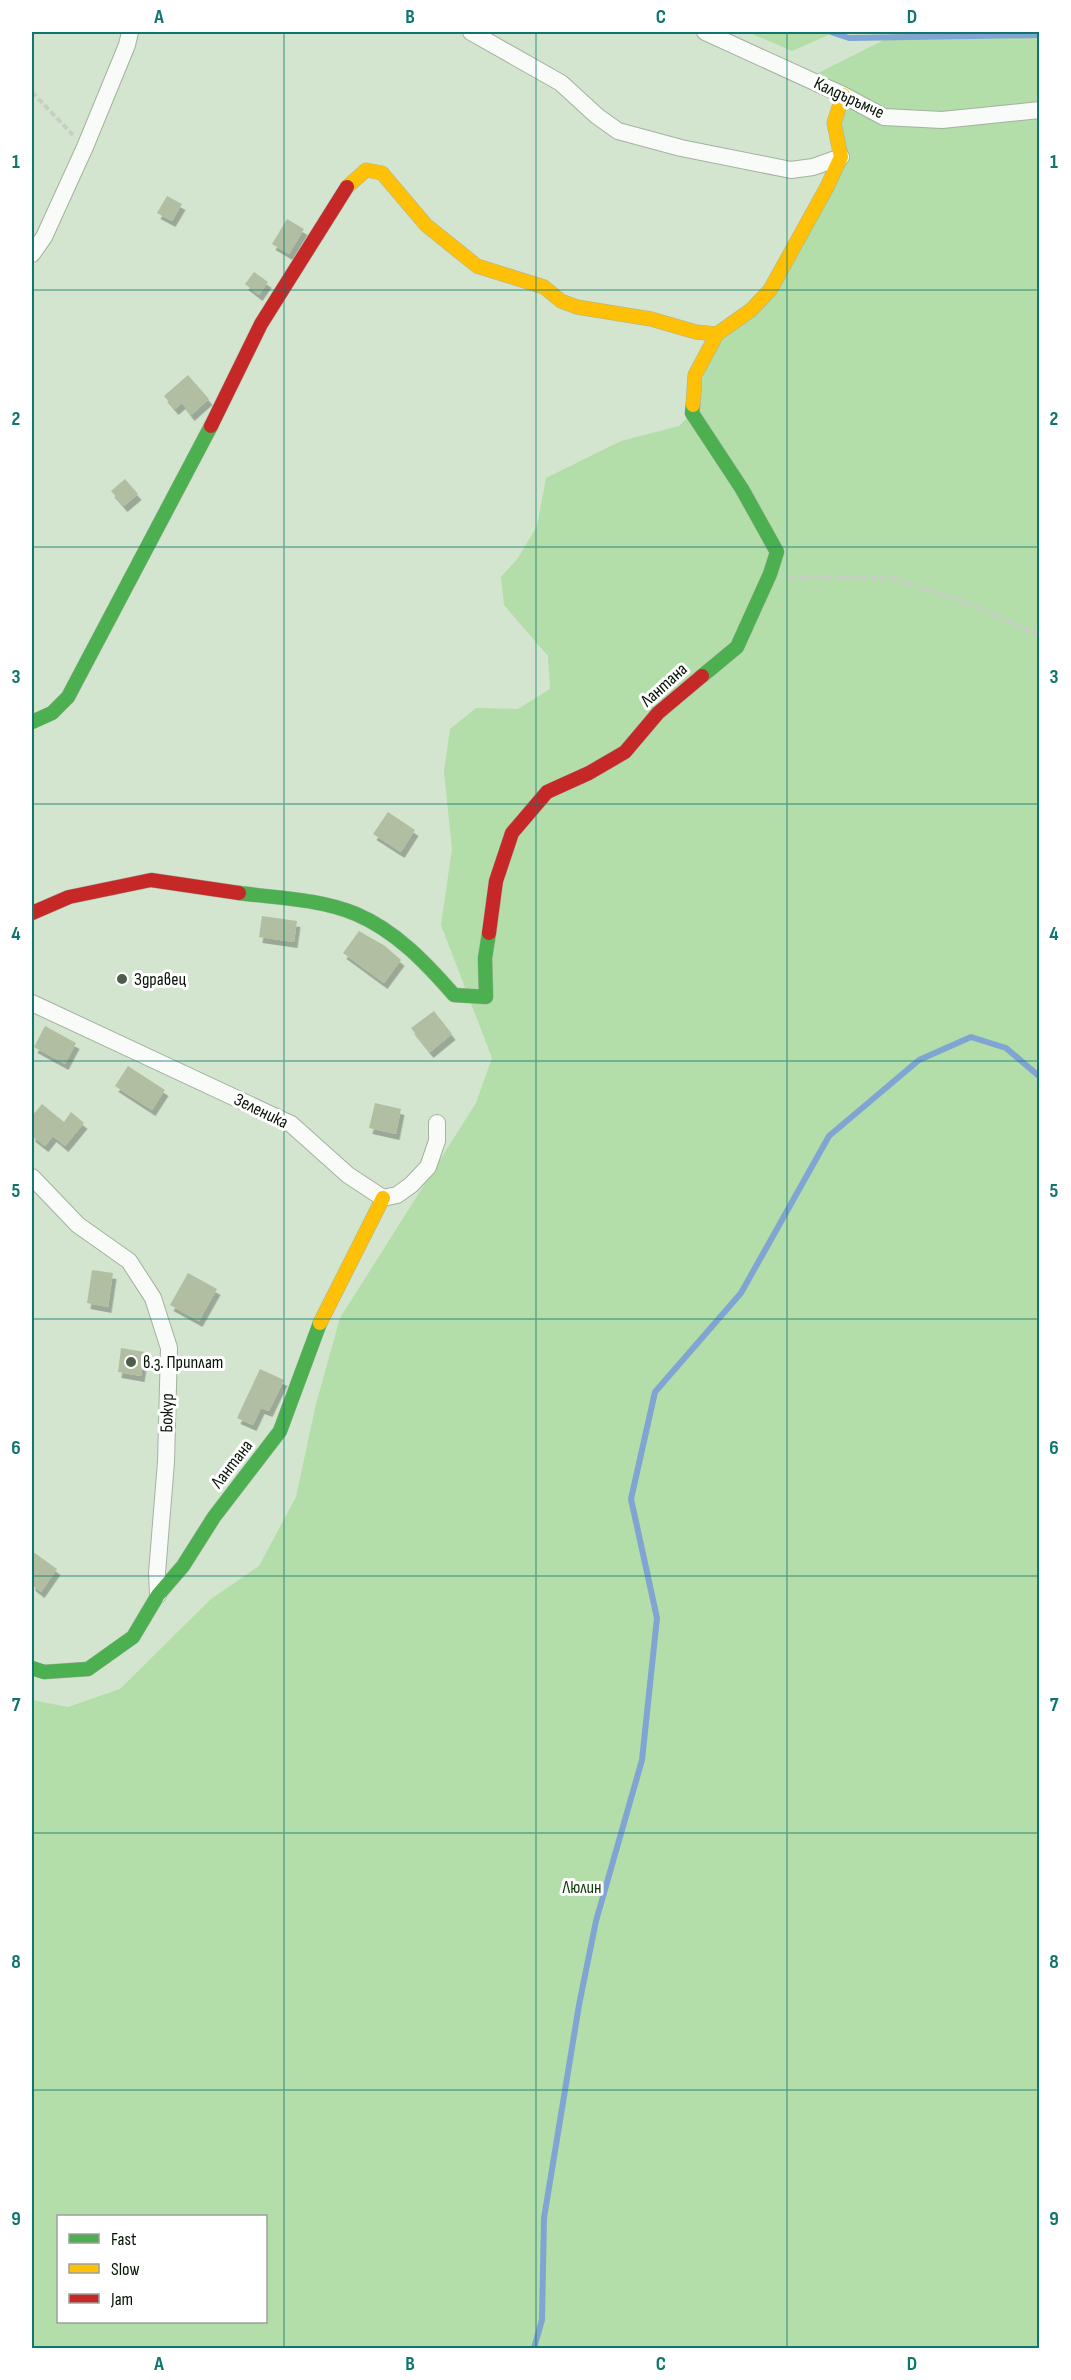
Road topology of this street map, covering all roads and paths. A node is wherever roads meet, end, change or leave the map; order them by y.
1 (130, 32) edge
2 (471, 32) edge
3 (705, 32) edge
4 (32, 92) edge
5 (843, 95) junction
6 (1040, 110) edge
7 (85, 147) junction
8 (841, 157) junction
9 (32, 254) edge
10 (717, 334) junction
11 (777, 552) junction
12 (780, 578) joint
13 (1040, 635) edge
14 (32, 722) edge
15 (32, 913) edge
16 (32, 1003) edge
17 (437, 1123) dead end
18 (32, 1177) edge
19 (382, 1198) junction
20 (158, 1595) junction
21 (32, 1668) edge

1 - 7 street
2 - 8 street
3 - 5 street, Калдъръмче
4 - 7 path
5 - 6 street, Калдъръмче
5 - 8 street
7 - 9 street
8 - 10 street
10 - 11 street
10 - 14 street
11 - 12 street
11 - 15 street, Лантана
12 - 13 path
16 - 19 street, Зеленика
17 - 19 street
18 - 20 street, Божур
19 - 20 street, Лантана
20 - 21 street, Лантана

